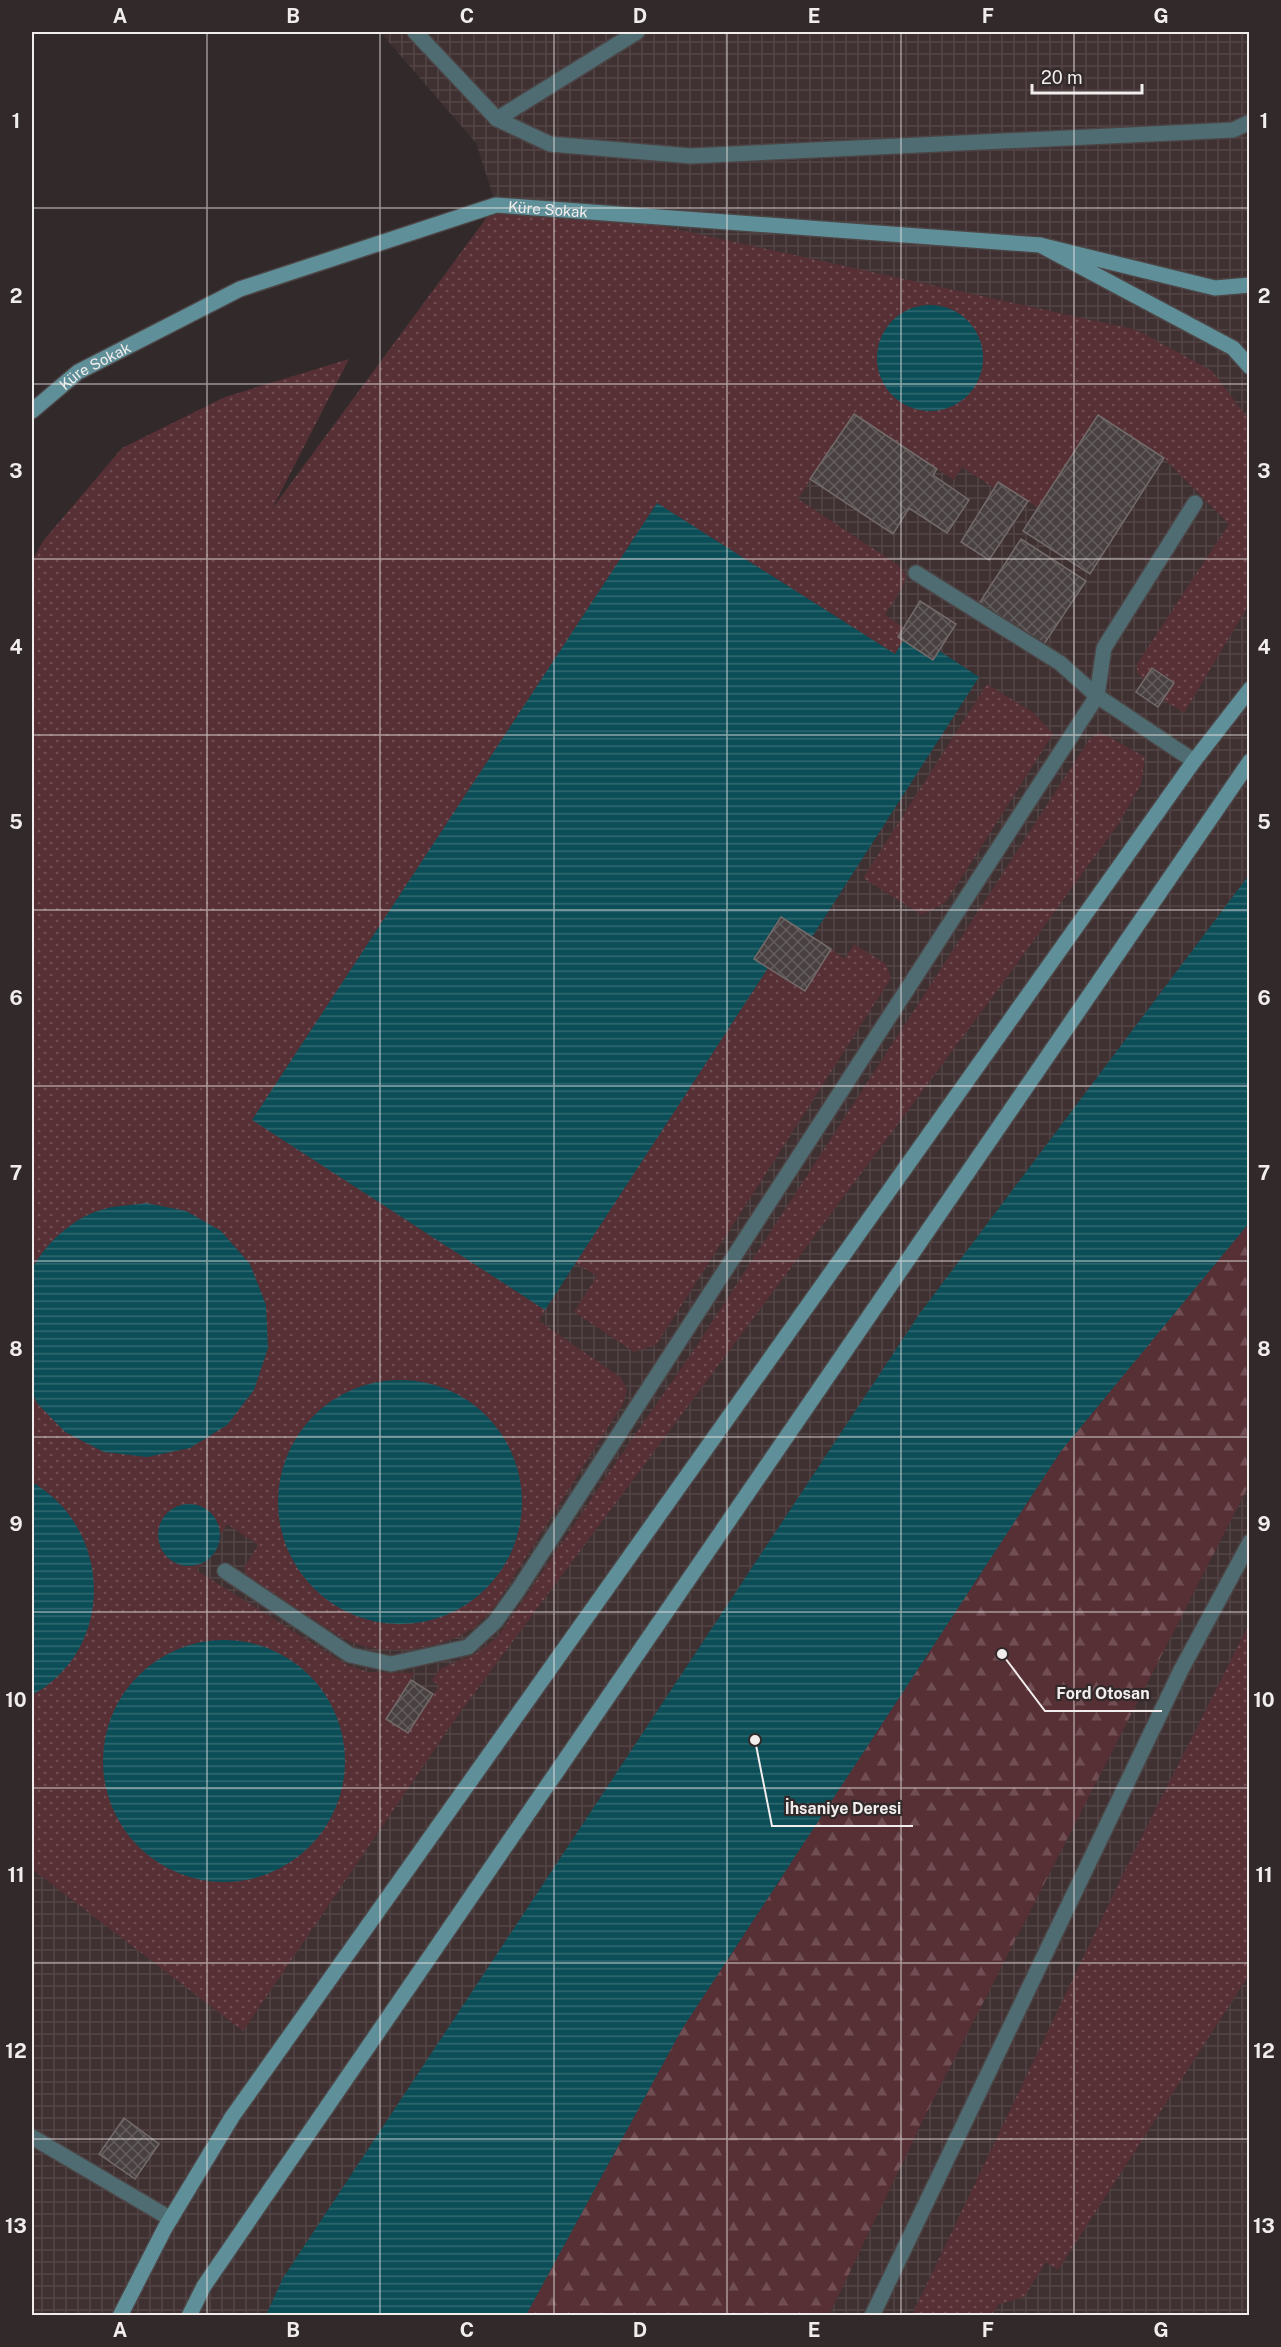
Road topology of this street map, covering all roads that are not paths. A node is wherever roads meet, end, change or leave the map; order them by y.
1 (415, 32) edge
2 (637, 32) edge
3 (497, 119) junction
4 (1250, 122) edge
5 (1040, 245) junction
6 (1250, 285) edge
7 (1250, 367) edge
8 (32, 411) edge
9 (1195, 503) dead end
10 (916, 573) dead end
11 (1250, 689) edge
12 (1097, 696) junction
13 (1194, 760) junction
14 (1250, 761) edge
15 (1250, 1542) edge
16 (225, 1571) dead end
17 (32, 2137) edge
18 (171, 2219) junction
19 (120, 2316) edge
20 (189, 2316) edge
21 (872, 2316) edge

1 - 3 lane
2 - 3 lane
3 - 4 lane
5 - 6 main road
5 - 7 main road
5 - 8 main road, Küre Sokak
9 - 12 lane
10 - 12 lane
11 - 13 main road
12 - 13 lane
12 - 16 lane
13 - 18 main road
14 - 20 main road
15 - 21 lane
17 - 18 lane
18 - 19 main road

